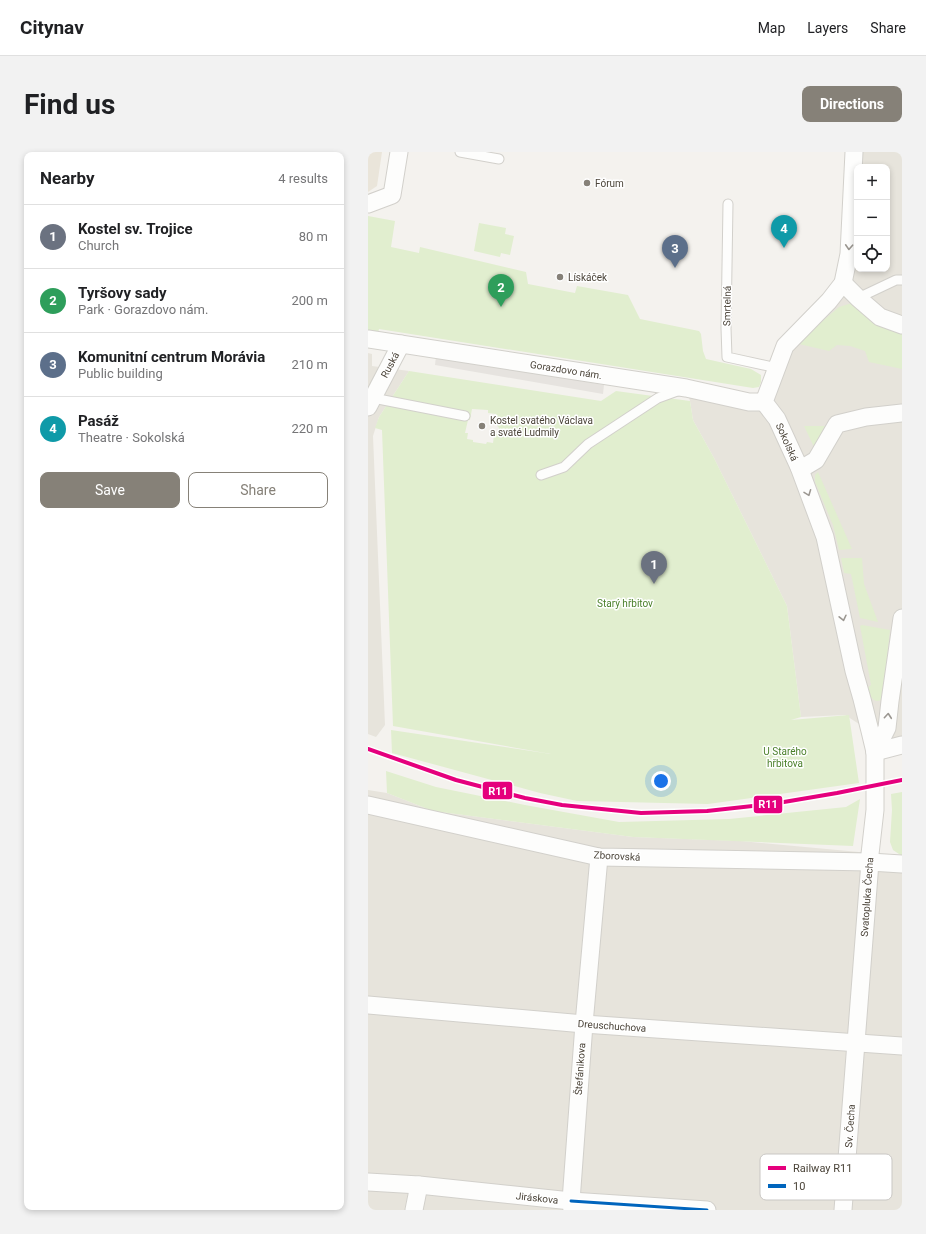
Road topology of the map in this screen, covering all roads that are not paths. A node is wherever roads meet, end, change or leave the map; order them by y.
1 (399, 152) edge
2 (460, 152) edge
3 (854, 152) edge
4 (499, 159) dead end
5 (368, 204) edge
6 (728, 204) dead end
7 (902, 280) edge
8 (843, 283) junction
9 (858, 298) junction
10 (902, 325) edge
11 (368, 339) edge
12 (401, 344) junction
13 (777, 368) junction
14 (686, 388) junction
15 (764, 402) junction
16 (370, 403) edge
17 (902, 412) edge
18 (465, 416) dead end
19 (799, 468) junction
20 (541, 475) dead end
21 (902, 618) edge
22 (902, 745) edge
23 (875, 752) junction
24 (368, 805) edge
25 (599, 857) junction
26 (870, 862) junction
27 (902, 864) edge
28 (368, 1005) edge
29 (584, 1024) junction
30 (856, 1043) junction
31 (902, 1046) edge
32 (848, 1154) edge
33 (368, 1182) edge
34 (419, 1185) junction
35 (845, 1200) edge
36 (571, 1206) edge
37 (414, 1210) edge
38 (707, 1210) edge
39 (844, 1210) edge

1 - 5 street
2 - 4 lane
3 -> 8 street
6 - 13 lane, Smrtelná
7 - 9 lane
8 - 9 street
8 - 13 street
9 - 10 street
11 - 12 street, Gorazdovo nám.
12 - 14 street, Gorazdovo nám.
12 - 16 street, Ruská
13 - 15 street
14 - 15 street, Gorazdovo nám.
14 - 20 lane
15 - 19 street, Sokolská
16 - 18 lane
17 - 19 street
19 -> 23 street, Sokolská
23 -> 21 street
22 - 23 street
23 - 26 street, Svatopluka Čecha
24 - 25 street, Zborovská
25 - 26 street, Zborovská
25 - 29 street, Štefánikova
26 - 27 street, Zborovská
26 - 30 street, Svatopluka Čecha
28 - 29 street, Dreuschuchova
29 - 30 street, Dreuschuchova
29 - 36 street, Štefánikova
30 - 31 street, Dreuschuchova
30 - 32 street, Sv. Čecha
33 - 34 street, Jiráskova
34 - 36 street, Jiráskova
34 - 37 street
35 - 39 street, Sv. Čecha
36 - 38 street, Jiráskova

